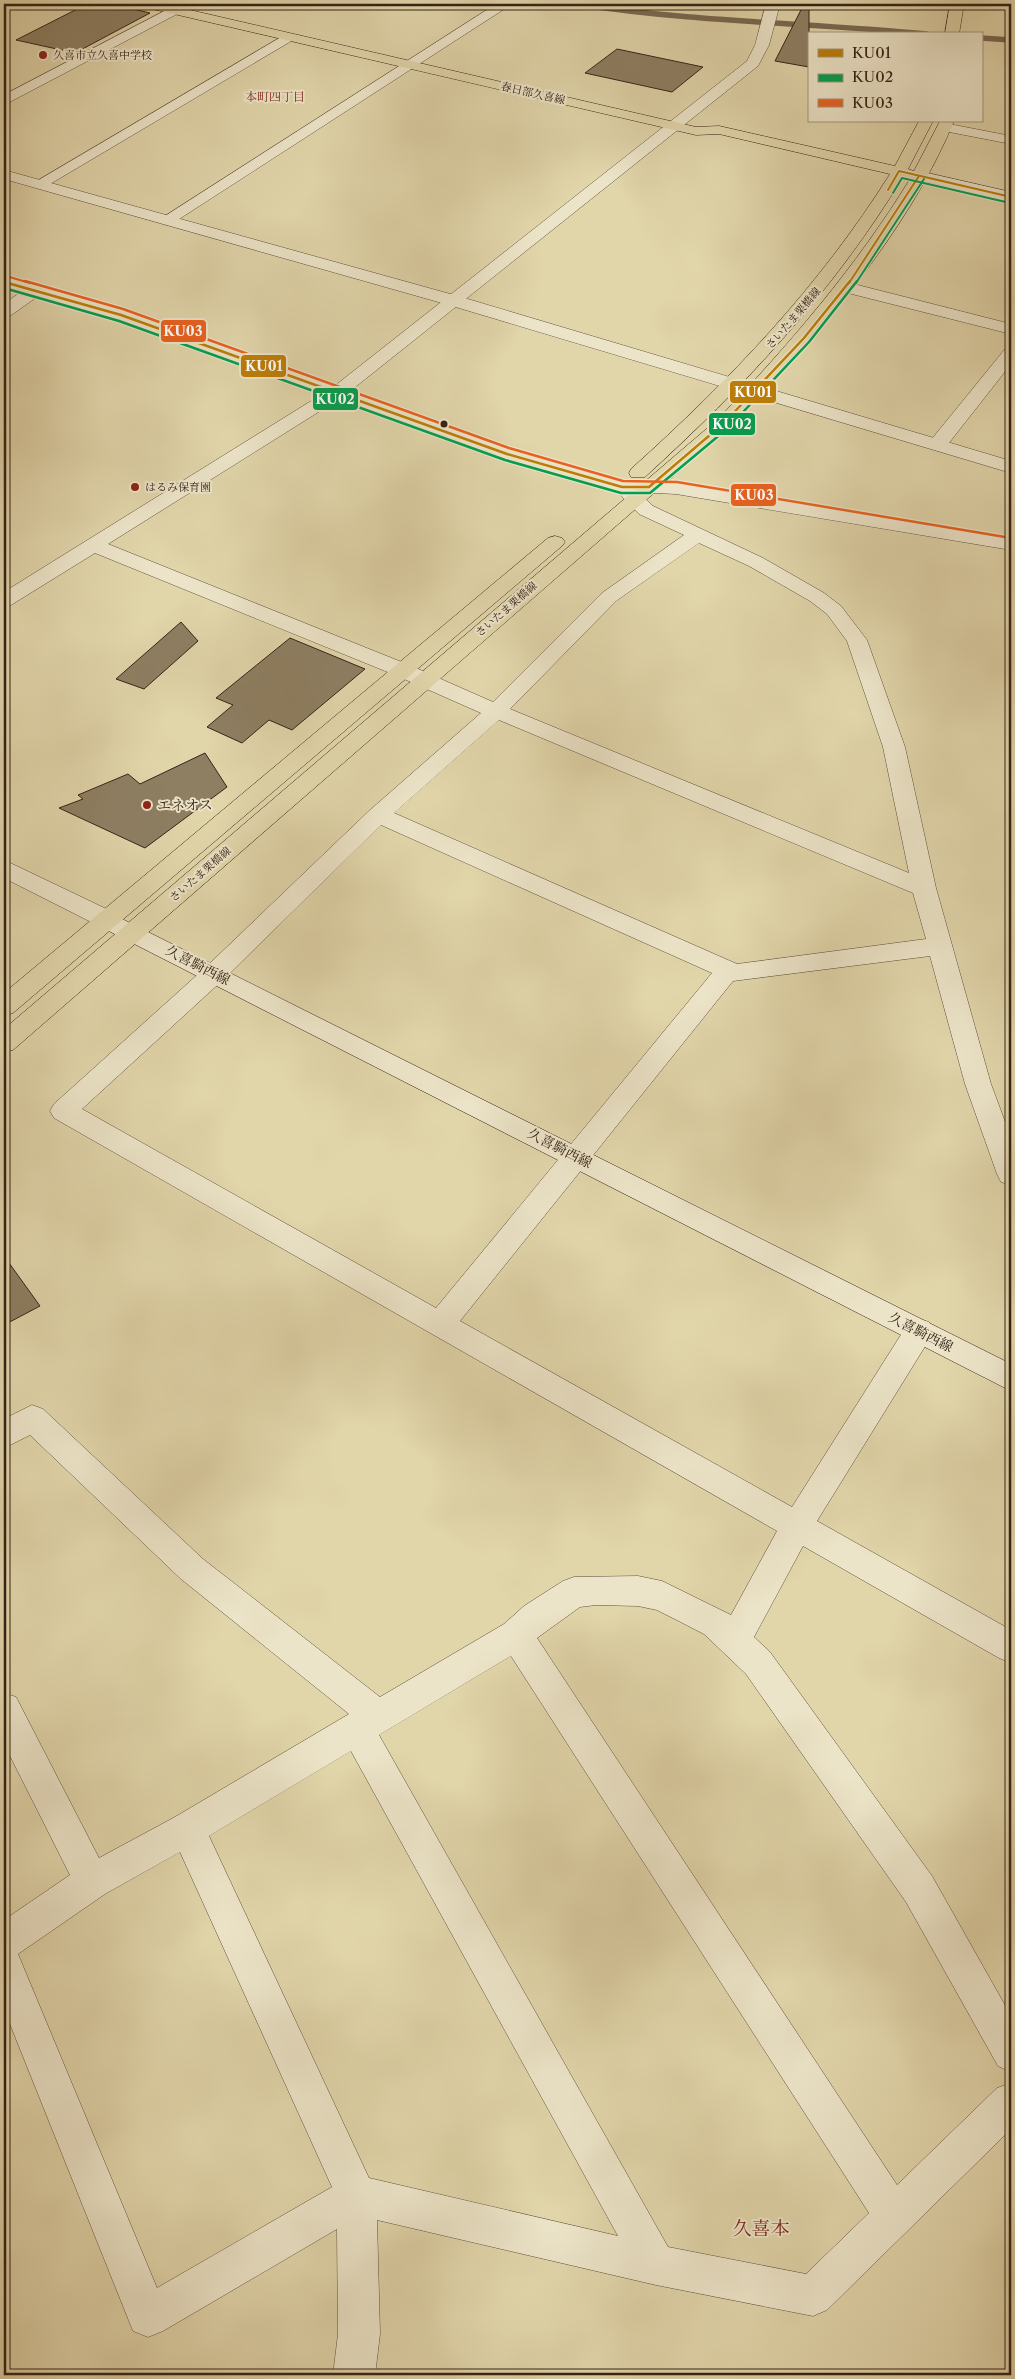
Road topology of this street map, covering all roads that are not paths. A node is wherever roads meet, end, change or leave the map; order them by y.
1 (148, 4) edge
2 (506, 4) edge
3 (773, 4) edge
4 (957, 4) edge
5 (180, 7) edge
6 (952, 32) edge
7 (288, 36) junction
8 (409, 65) junction
9 (4, 101) edge
10 (925, 122) edge
11 (946, 124) edge
12 (676, 126) junction
13 (1011, 140) edge
14 (899, 171) junction
15 (4, 174) edge
16 (919, 176) junction
17 (40, 184) junction
18 (1011, 197) edge
19 (167, 220) junction
20 (4, 282) edge
21 (846, 287) junction
22 (35, 290) junction
23 (455, 301) junction
24 (4, 312) edge
25 (1011, 329) edge
26 (1011, 353) edge
27 (734, 384) junction
28 (755, 390) junction
29 (338, 392) junction
30 (938, 444) junction
31 (1011, 466) edge
32 (635, 491) junction
33 (699, 534) junction
34 (1011, 544) edge
35 (94, 545) junction
36 (4, 601) edge
37 (402, 670) junction
38 (423, 681) junction
39 (496, 711) junction
40 (378, 815) junction
41 (4, 868) edge
42 (924, 888) junction
43 (108, 920) junction
44 (133, 932) junction
45 (940, 946) junction
46 (728, 970) junction
47 (215, 973) junction
48 (4, 1007) edge
49 (4, 1044) edge
50 (576, 1156) junction
51 (1011, 1174) edge
52 (440, 1324) junction
53 (919, 1331) junction
54 (1011, 1378) edge
55 (4, 1435) edge
56 (798, 1526) junction
57 (516, 1635) junction
58 (735, 1639) junction
59 (1011, 1647) edge
60 (4, 1709) edge
61 (368, 1722) junction
62 (187, 1829) junction
63 (92, 1881) junction
64 (4, 1942) edge
65 (4, 1964) edge
66 (1011, 2053) edge
67 (1011, 2102) edge
68 (356, 2195) junction
69 (894, 2216) junction
70 (656, 2265) junction
71 (354, 2375) edge

1 - 5 main road, 春日部久喜線
2 - 8 street
3 - 12 street
4 - 6 main road
5 - 7 main road, 春日部久喜線
5 - 9 street
7 - 8 main road, 春日部久喜線
7 - 17 street
8 - 12 main road, 春日部久喜線
8 - 19 street
10 - 14 main road, さいたま栗橋線
11 - 13 street
11 - 16 main road, さいたま栗橋線
12 - 14 main road, 春日部久喜線
12 - 23 street
14 - 16 main road, 春日部久喜線
14 - 27 main road, さいたま栗橋線
15 - 17 street
16 - 18 street
16 - 21 main road, さいたま栗橋線
17 - 19 street
19 - 23 street
20 - 22 street
21 - 25 street
21 - 28 main road, さいたま栗橋線
22 - 24 street
22 - 29 street
23 - 27 street
23 - 29 street
26 - 30 street
27 - 28 street
27 - 32 main road, さいたま栗橋線
28 - 30 street
28 - 32 main road, さいたま栗橋線
29 - 32 street
29 - 35 street
30 - 31 street
32 - 33 street
32 - 34 street
32 - 37 main road, さいたま栗橋線
32 - 38 main road, さいたま栗橋線
33 - 39 street
33 - 42 street
35 - 36 street
35 - 37 street
37 - 38 street
37 - 43 main road, さいたま栗橋線
38 - 39 street
38 - 44 main road, さいたま栗橋線
39 - 40 street
39 - 42 street
40 - 46 street
40 - 47 street
41 - 43 street, 久喜騎西線
42 - 45 street
43 - 44 street, 久喜騎西線
43 - 48 main road, さいたま栗橋線
44 - 47 street, 久喜騎西線
44 - 49 main road, さいたま栗橋線
45 - 46 street
45 - 51 street
46 - 50 street
47 - 50 street, 久喜騎西線
47 - 52 street
50 - 52 street
50 - 53 street, 久喜騎西線
52 - 56 street
53 - 54 street, 久喜騎西線
53 - 56 street
55 - 61 street
56 - 58 street
56 - 59 street
57 - 58 street
57 - 61 street
57 - 69 street
58 - 66 street
60 - 63 street
61 - 62 street
61 - 70 street
62 - 63 street
62 - 68 street
63 - 64 street
65 - 68 street
67 - 69 street
68 - 70 street
68 - 71 street
69 - 70 street

